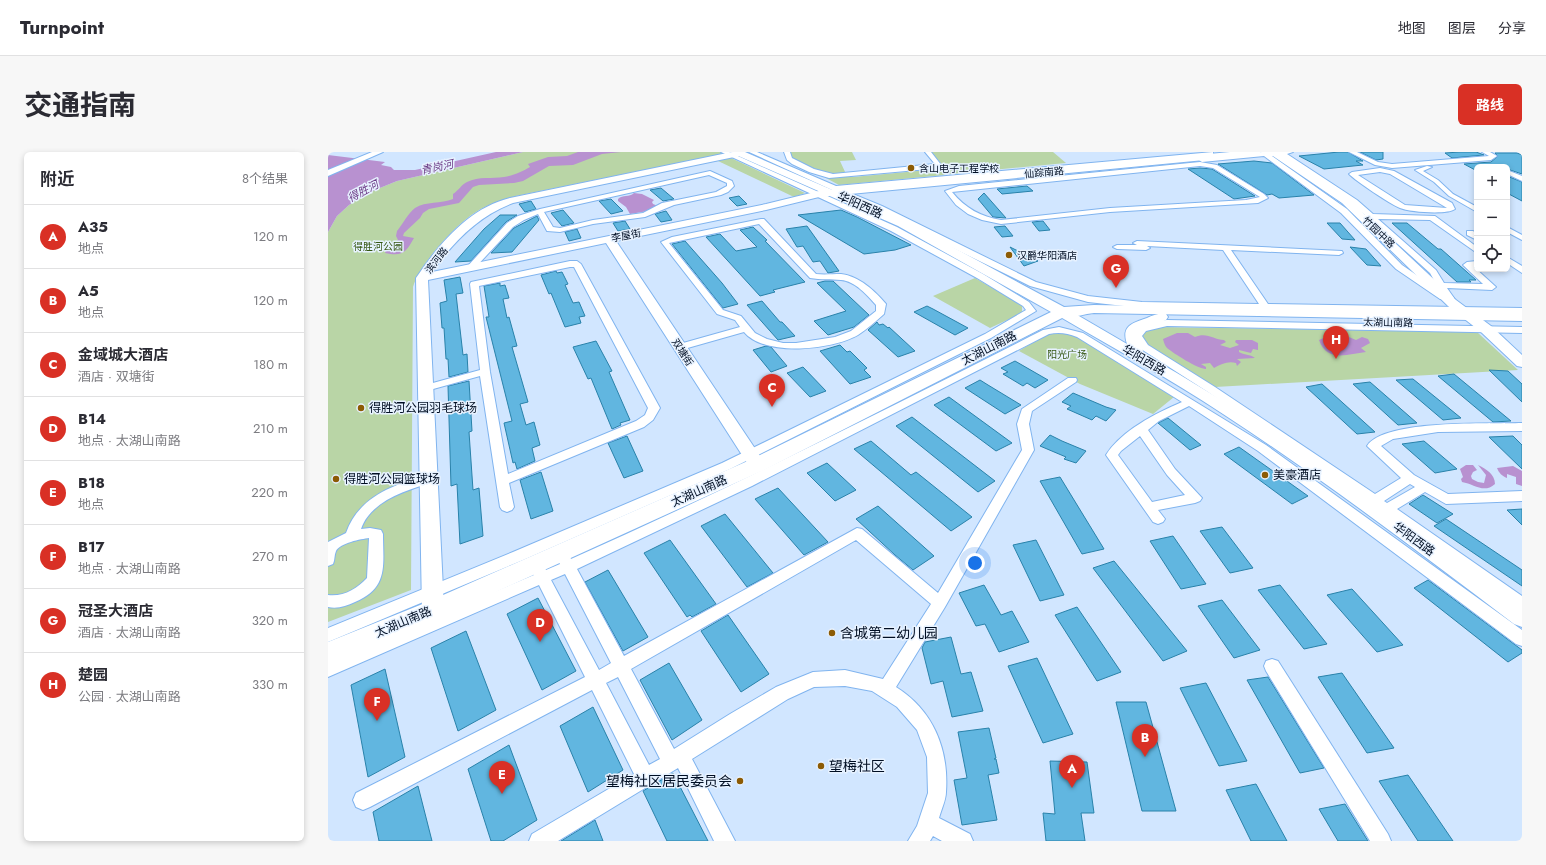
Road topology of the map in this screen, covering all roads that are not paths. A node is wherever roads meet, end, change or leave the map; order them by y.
1 (752, 152) edge
2 (787, 152) edge
3 (928, 152) edge
4 (1160, 152) edge
5 (1227, 152) edge
6 (1290, 152) edge
7 (1352, 152) edge
8 (1485, 152) edge
9 (377, 153) edge
10 (732, 153) edge
11 (1270, 153) edge
12 (1205, 154) edge
13 (1452, 155) dead end
14 (1171, 159) junction
15 (1465, 160) junction
16 (1480, 164) edge
17 (328, 173) edge
18 (1063, 173) junction
19 (1510, 173) edge
20 (1353, 175) joint
21 (1037, 176) junction
22 (1522, 179) edge
23 (835, 192) junction
24 (1474, 208) edge
25 (540, 211) junction
26 (1367, 216) junction
27 (1510, 231) edge
28 (1470, 233) dead end
29 (1474, 236) edge
30 (609, 238) junction
31 (1522, 238) edge
32 (1137, 243) dead end
33 (1117, 247) dead end
34 (1226, 248) junction
35 (1474, 249) edge
36 (1339, 253) dead end
37 (1510, 261) edge
38 (1474, 264) edge
39 (470, 268) junction
40 (1522, 270) edge
41 (1474, 271) edge
42 (1475, 272) edge
43 (422, 278) junction
44 (1433, 285) junction
45 (1522, 311) edge
46 (1062, 312) junction
47 (1270, 313) junction
48 (1469, 316) junction
49 (1522, 317) edge
50 (1161, 318) junction
51 (1522, 324) edge
52 (746, 328) junction
53 (1522, 330) edge
54 (680, 347) junction
55 (1139, 358) junction
56 (1522, 363) edge
57 (485, 372) junction
58 (1072, 380) dead end
59 (426, 388) junction
60 (1190, 402) junction
61 (1522, 427) edge
62 (1141, 429) junction
63 (753, 460) junction
64 (1410, 478) junction
65 (428, 479) junction
66 (503, 481) junction
67 (1424, 487) junction
68 (1522, 496) edge
69 (507, 507) dead end
70 (1149, 507) junction
71 (1378, 507) junction
72 (1158, 519) dead end
73 (352, 536) junction
74 (565, 559) junction
75 (328, 560) edge
76 (539, 570) junction
77 (328, 601) edge
78 (433, 601) junction
79 (940, 603) junction
80 (1522, 604) edge
81 (1522, 618) edge
82 (328, 635) edge
83 (1522, 639) edge
84 (328, 653) edge
85 (621, 666) junction
86 (1272, 666) dead end
87 (328, 670) edge
88 (596, 680) junction
89 (885, 690) junction
90 (676, 759) junction
91 (646, 778) junction
92 (363, 800) dead end
93 (928, 823) junction
94 (539, 841) edge
95 (725, 841) edge
96 (918, 841) edge
97 (963, 841) edge
98 (1381, 841) edge

1 - 23 street
2 - 3 street
4 - 14 street
5 - 12 street
6 - 11 street
7 - 15 street
8 - 15 street
9 - 17 street
10 - 23 main road, 华阳西路
10 - 43 street, 滨河路
11 - 12 street, 仙踪南路
11 - 18 street
11 - 26 street, 竹园中路
11 - 48 street
12 - 14 street, 仙踪南路
13 - 15 street
14 - 18 street, 仙踪南路
14 - 23 street
16 - 24 street
18 - 21 street, 仙踪南路
18 - 21 street
19 - 22 street
20 - 20 street
21 - 23 street, 仙踪南路
23 - 30 street, 李屋街
23 - 46 main road, 华阳西路
23 - 47 street
23 - 63 street
25 - 25 street
25 - 39 street
26 - 35 street
26 - 44 street, 竹园中路
26 - 48 street
27 - 31 street
28 - 29 street
30 - 39 street, 李屋街
30 - 54 street, 双塘街
32 - 34 street
33 - 34 street
34 - 36 street
34 - 47 street
37 - 40 street
38 - 41 street
39 - 43 street, 李屋街
42 - 44 street
43 - 59 street, 滨河路
44 - 48 street, 竹园中路
45 - 48 street
46 - 47 main road, 太湖山南路
46 - 50 main road, 太湖山南路
46 - 55 street, 华阳西路
46 - 63 main road, 太湖山南路
47 - 48 main road, 太湖山南路
47 - 48 street
47 - 50 main road, 太湖山南路
48 - 49 main road, 太湖山南路
48 - 51 main road, 太湖山南路
48 - 53 street
48 - 56 street, 竹园中路
48 - 71 street
50 - 55 street
52 - 52 street
52 - 54 street
54 - 63 street, 双塘街
55 - 71 street, 华阳西路
57 - 59 street
57 - 66 street
57 - 66 street
58 - 79 street
59 - 65 street, 滨河路
60 - 62 street
60 - 74 street
60 - 83 street
61 - 64 street
62 - 70 street
62 - 70 street
63 - 74 main road, 太湖山南路
63 - 78 street
64 - 67 street
64 - 71 street
65 - 73 street
65 - 78 street, 滨河路
66 - 69 street
67 - 68 street
67 - 71 street
70 - 72 street
71 - 80 street
71 - 81 street, 华阳西路
73 - 75 street
73 - 77 street
74 - 76 main road, 太湖山南路
74 - 85 street
76 - 78 main road, 太湖山南路
76 - 87 street
76 - 88 street
78 - 82 street
78 - 84 main road, 太湖山南路
79 - 85 street
79 - 89 street
85 - 88 street
85 - 90 street
86 - 98 street
88 - 91 street
88 - 92 street
89 - 90 street
89 - 93 street
90 - 91 street
90 - 95 street
91 - 94 street
93 - 96 street
93 - 97 street

